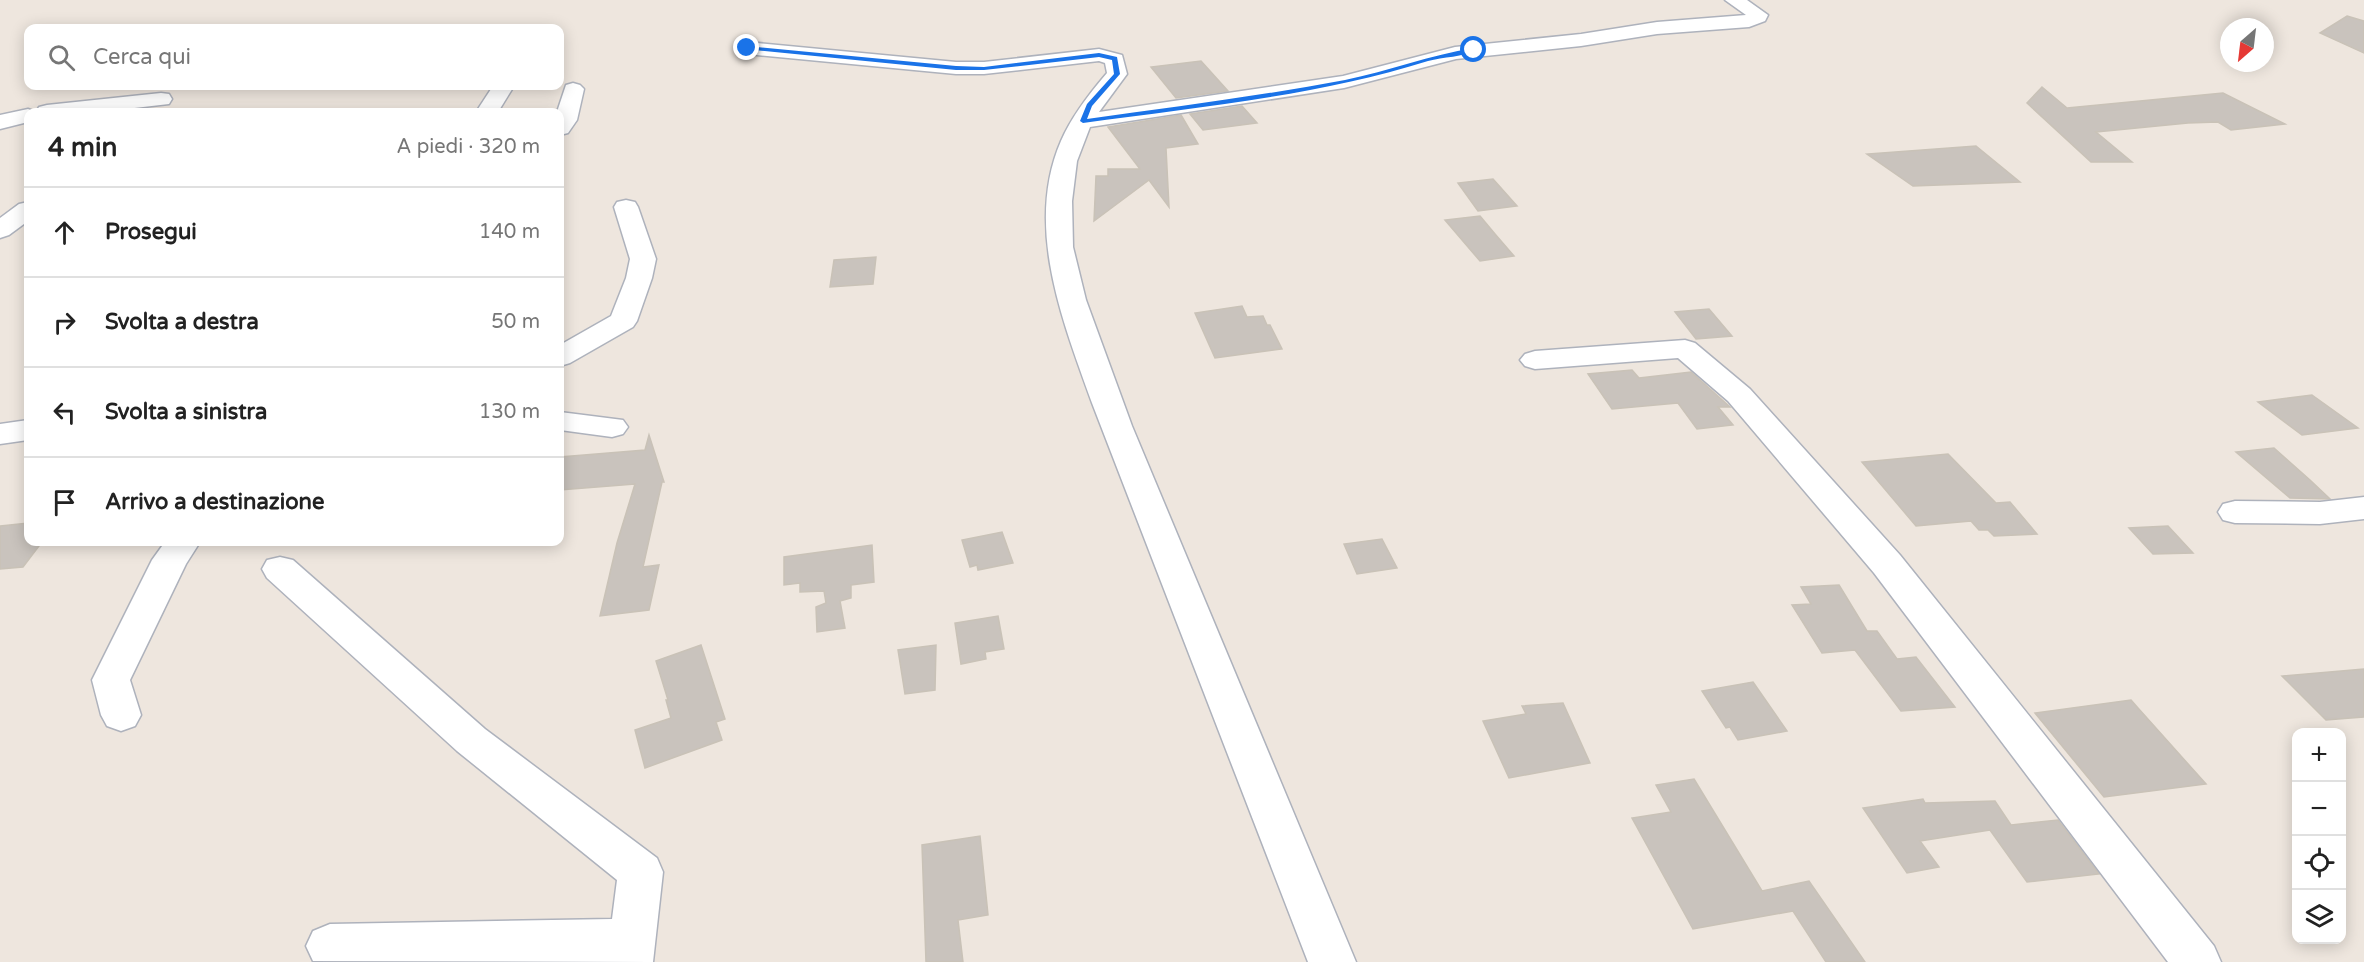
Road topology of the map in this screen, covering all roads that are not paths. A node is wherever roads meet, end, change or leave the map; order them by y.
1 (1734, 0) edge
2 (747, 48) dead end
3 (573, 89) dead end
4 (501, 90) edge
5 (161, 99) dead end
6 (82, 108) edge
7 (489, 108) edge
8 (24, 117) edge
9 (1083, 121) junction
10 (0, 122) edge
11 (564, 123) edge
12 (626, 207) dead end
13 (24, 212) edge
14 (0, 230) edge
15 (564, 355) edge
16 (1535, 360) dead end
17 (564, 421) edge
18 (612, 427) dead end
19 (24, 431) edge
20 (0, 434) edge
21 (2364, 508) edge
22 (2235, 513) dead end
23 (180, 546) edge
24 (280, 569) dead end
25 (122, 715) dead end
26 (330, 946) dead end
27 (630, 951) edge
28 (1332, 962) edge
29 (2197, 962) edge

1 - 9 lane
2 - 9 lane
3 - 11 lane
4 - 7 lane
5 - 6 lane
8 - 10 lane
9 - 28 lane
12 - 15 lane
13 - 14 lane
16 - 29 lane
17 - 18 lane
19 - 20 lane
21 - 22 lane
23 - 25 lane
24 - 27 lane
26 - 27 lane

